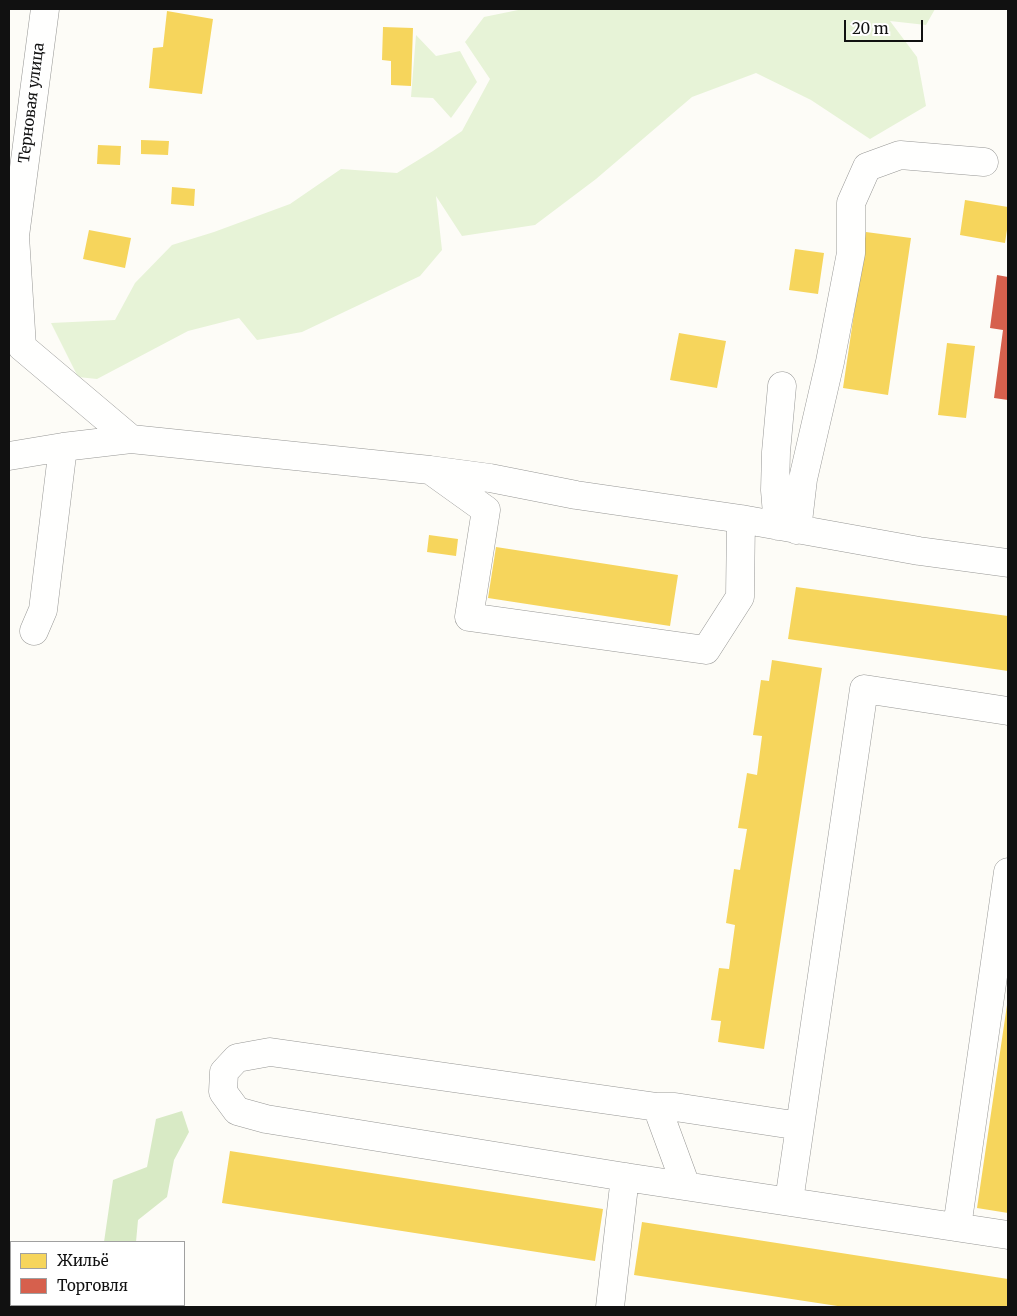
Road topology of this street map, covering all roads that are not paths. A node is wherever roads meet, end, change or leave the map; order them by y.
1 (45, 9) edge
2 (984, 162) dead end
3 (12, 235) edge
4 (782, 386) dead end
5 (131, 439) junction
6 (63, 447) junction
7 (9, 456) edge
8 (430, 470) junction
9 (741, 519) junction
10 (788, 528) junction
11 (1008, 563) edge
12 (34, 631) dead end
13 (1008, 711) edge
14 (1008, 872) edge
15 (657, 1106) junction
16 (800, 1126) junction
17 (626, 1177) junction
18 (686, 1186) junction
19 (789, 1201) junction
20 (957, 1227) junction
21 (1008, 1235) edge
22 (610, 1307) edge

1 - 3 street, Терновая улица
2 - 10 street
3 - 5 street, Терновая улица
4 - 10 street
5 - 6 street
5 - 8 street
6 - 7 street
6 - 12 street
8 - 9 street
8 - 9 street
9 - 10 street
10 - 11 street
13 - 16 street
14 - 20 street
15 - 16 street
15 - 17 street
15 - 18 street
16 - 19 street
17 - 18 street
17 - 22 street
18 - 19 street
19 - 20 street
20 - 21 street

